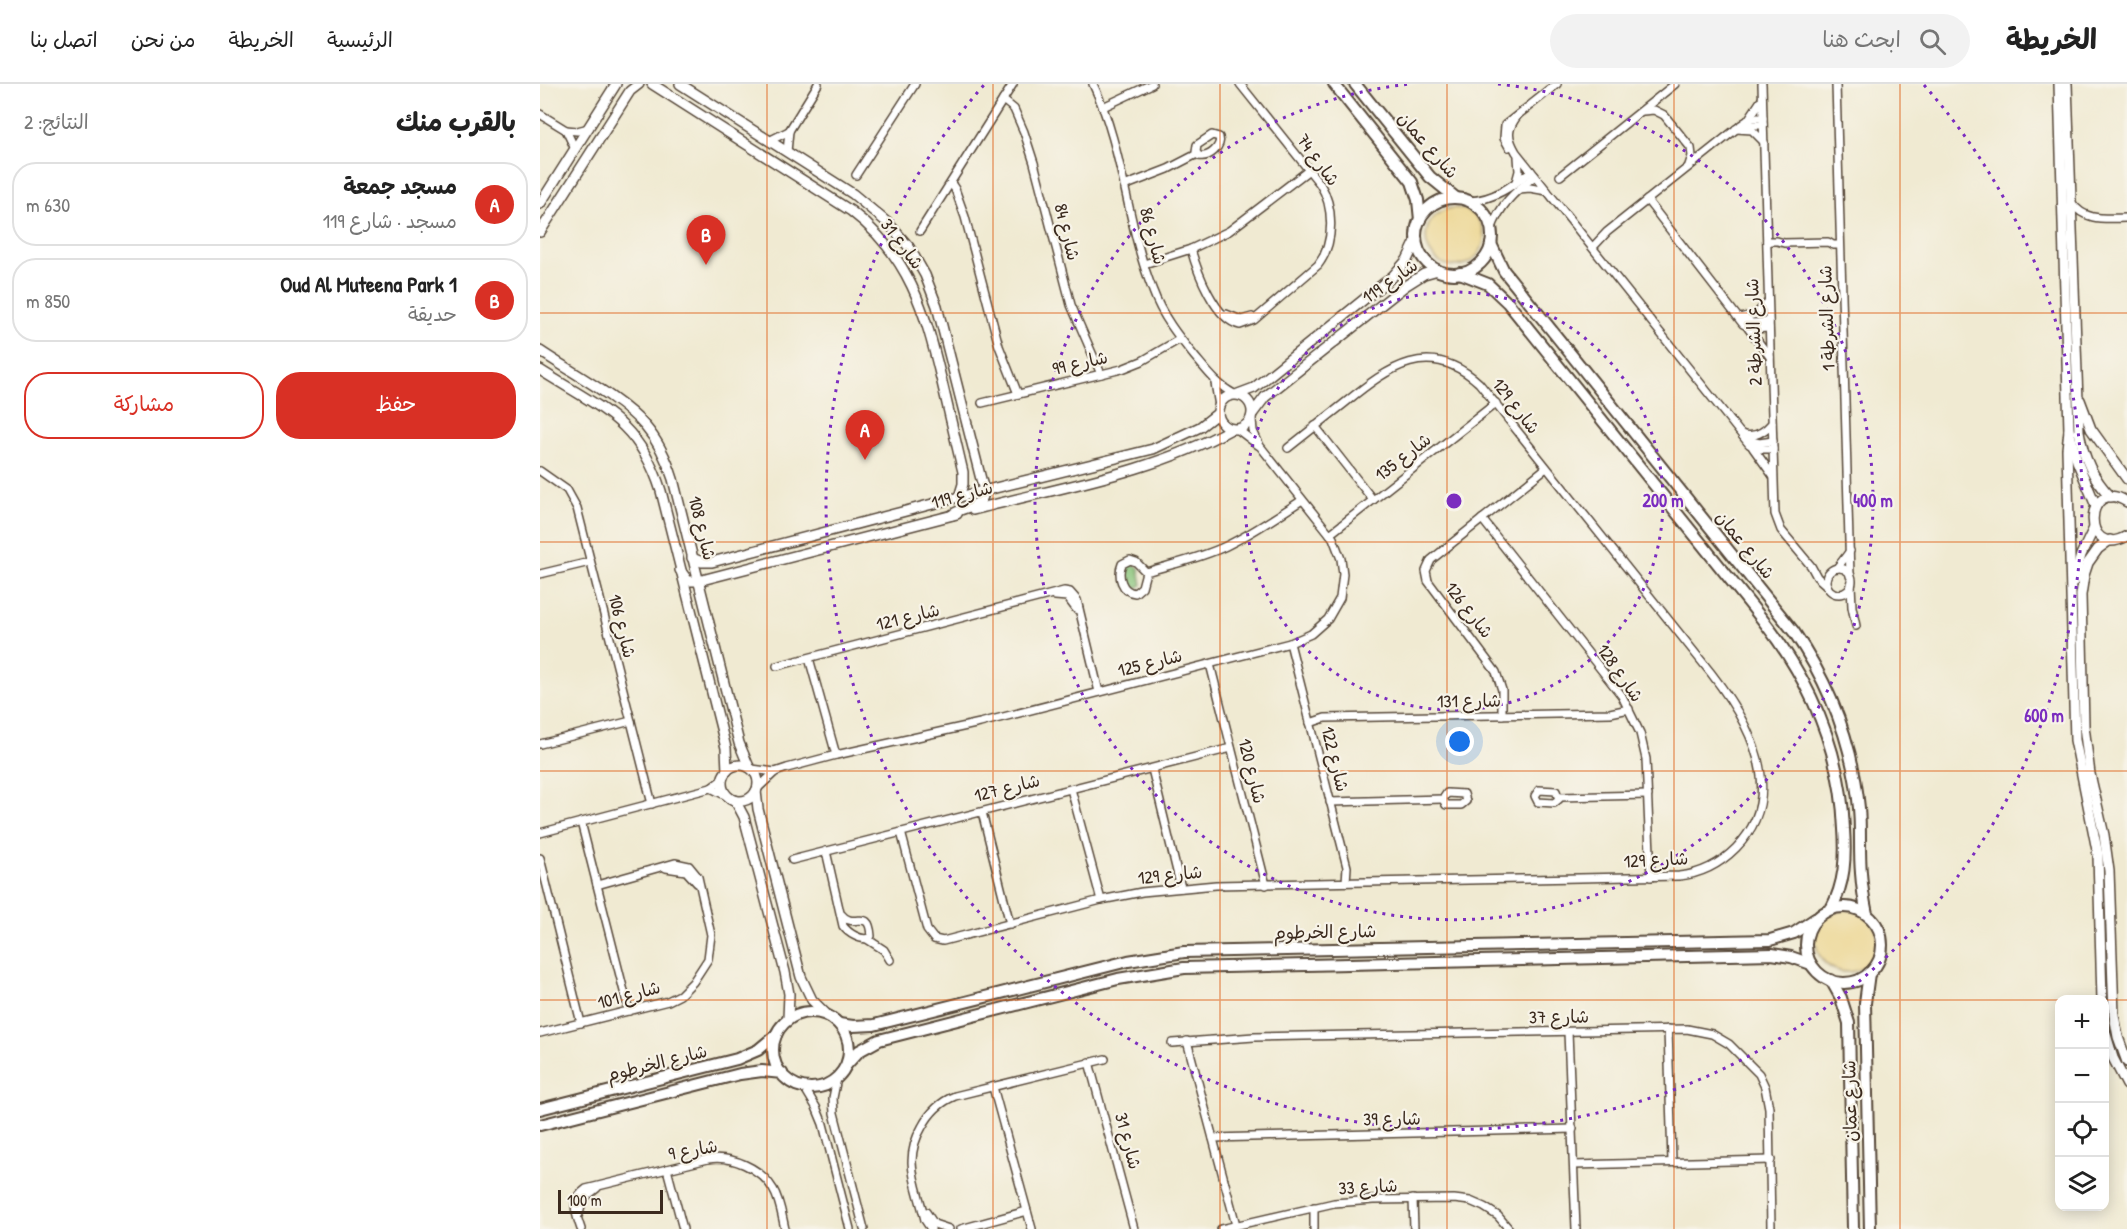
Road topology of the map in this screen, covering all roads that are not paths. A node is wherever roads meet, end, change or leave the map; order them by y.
1 (616, 84) edge
2 (639, 84) edge
3 (651, 84) edge
4 (680, 84) edge
5 (818, 84) edge
6 (915, 84) edge
7 (1013, 84) edge
8 (1093, 84) edge
9 (1152, 84) edge
10 (1240, 84) edge
11 (1334, 84) edge
12 (1355, 84) edge
13 (1557, 84) edge
14 (1675, 84) edge
15 (1762, 84) edge
16 (1836, 84) edge
17 (2059, 84) edge
18 (2067, 84) edge
19 (1763, 97) junction
20 (1003, 100) junction
21 (1103, 107) junction
22 (1641, 112) junction
23 (540, 114) edge
24 (1748, 120) junction
25 (1763, 121) junction
26 (1739, 127) junction
27 (589, 128) junction
28 (566, 130) junction
29 (789, 131) junction
30 (769, 141) junction
31 (1764, 142) junction
32 (575, 149) junction
33 (787, 152) junction
34 (1197, 154) dead end
35 (1517, 154) junction
36 (1688, 166) junction
37 (1309, 170) junction
38 (1533, 173) junction
39 (856, 175) dead end
40 (1560, 176) dead end
41 (951, 183) junction
42 (552, 186) junction
43 (1124, 186) junction
44 (1515, 187) junction
45 (1547, 191) junction
46 (943, 194) junction
47 (956, 196) junction
48 (1456, 198) junction
49 (1647, 200) junction
50 (1469, 201) junction
51 (2070, 201) junction
52 (540, 204) edge
53 (550, 216) junction
54 (2127, 218) edge
55 (1419, 221) junction
56 (1491, 230) junction
57 (920, 231) dead end
58 (540, 232) edge
59 (1417, 239) junction
60 (1840, 241) junction
61 (1491, 244) junction
62 (1767, 244) junction
63 (1591, 245) junction
64 (1191, 249) junction
65 (1144, 264) junction
66 (1438, 270) junction
67 (1460, 273) junction
68 (1768, 302) junction
69 (1740, 318) junction
70 (1769, 325) junction
71 (928, 326) junction
72 (1748, 328) junction
73 (1180, 339) junction
74 (540, 351) edge
75 (1770, 359) junction
76 (953, 366) junction
77 (540, 370) edge
78 (1101, 374) junction
79 (582, 379) junction
80 (1214, 381) junction
81 (563, 384) junction
82 (2077, 389) junction
83 (1018, 394) junction
84 (1236, 394) junction
85 (982, 403) dead end
86 (1496, 403) junction
87 (1219, 410) junction
88 (1252, 416) junction
89 (1772, 423) junction
90 (1315, 426) junction
91 (1234, 429) junction
92 (2069, 430) junction
93 (1744, 437) junction
94 (1773, 445) junction
95 (1260, 446) junction
96 (1752, 446) junction
97 (1288, 448) dead end
98 (1546, 468) junction
99 (540, 471) edge
100 (2127, 479) edge
101 (1774, 480) junction
102 (984, 491) junction
103 (2111, 496) junction
104 (959, 497) junction
105 (1302, 500) junction
106 (1373, 500) junction
107 (2127, 502) edge
108 (2096, 506) junction
109 (952, 515) junction
110 (1482, 519) junction
111 (2094, 528) junction
112 (823, 533) junction
113 (1330, 534) junction
114 (2125, 539) edge
115 (2110, 540) junction
116 (1850, 551) junction
117 (800, 554) junction
118 (693, 558) junction
119 (590, 562) junction
120 (1811, 566) junction
121 (680, 570) junction
122 (1833, 570) junction
123 (1146, 572) junction
124 (540, 574) edge
125 (1851, 580) junction
126 (698, 581) junction
127 (1826, 585) junction
128 (1841, 594) junction
129 (2071, 600) junction
130 (1852, 607) junction
131 (1856, 626) dead end
132 (1290, 643) junction
133 (809, 658) junction
134 (1210, 664) junction
135 (777, 666) dead end
136 (1099, 692) junction
137 (1629, 709) junction
138 (1502, 715) junction
139 (630, 721) junction
140 (1310, 723) junction
141 (540, 744) edge
142 (1231, 748) junction
143 (836, 755) junction
144 (751, 768) junction
145 (1152, 769) junction
146 (775, 772) junction
147 (725, 775) junction
148 (711, 788) junction
149 (1071, 789) junction
150 (757, 790) junction
151 (1648, 795) junction
152 (1559, 797) dead end
153 (732, 798) junction
154 (1443, 799) dead end
155 (1330, 802) junction
156 (652, 804) junction
157 (982, 812) junction
158 (581, 822) junction
159 (901, 832) junction
160 (540, 833) edge
161 (826, 852) junction
162 (540, 858) edge
163 (792, 860) dead end
164 (1651, 877) junction
165 (1346, 882) junction
166 (597, 885) junction
167 (1266, 885) junction
168 (1181, 888) junction
169 (1101, 900) junction
170 (1830, 909) junction
171 (841, 914) junction
172 (1867, 914) junction
173 (1815, 919) junction
174 (1010, 924) junction
175 (867, 939) junction
176 (890, 960) dead end
177 (1811, 964) junction
178 (1869, 973) junction
179 (1830, 980) junction
180 (2102, 995) edge
181 (629, 1011) junction
182 (826, 1014) junction
183 (788, 1019) junction
184 (581, 1023) junction
185 (839, 1024) junction
186 (1668, 1029) junction
187 (1568, 1032) junction
188 (540, 1033) edge
189 (776, 1035) junction
190 (1187, 1041) junction
191 (1172, 1043) dead end
192 (2109, 1045) edge
193 (1104, 1059) dead end
194 (1089, 1062) junction
195 (2127, 1062) edge
196 (847, 1064) junction
197 (782, 1073) junction
198 (837, 1078) junction
199 (2127, 1085) edge
200 (804, 1087) junction
201 (993, 1087) junction
202 (540, 1109) edge
203 (540, 1125) edge
204 (1573, 1129) junction
205 (1213, 1138) junction
206 (1771, 1160) junction
207 (1672, 1162) junction
208 (1574, 1165) junction
209 (667, 1169) junction
210 (1413, 1199) junction
211 (922, 1204) junction
212 (1314, 1207) junction
213 (1027, 1211) junction
214 (1236, 1225) junction
215 (580, 1226) edge
216 (683, 1229) edge
217 (785, 1229) edge
218 (850, 1229) edge
219 (864, 1229) edge
220 (931, 1229) edge
221 (949, 1229) edge
222 (960, 1229) edge
223 (1032, 1229) edge
224 (1134, 1229) edge
225 (1221, 1229) edge
226 (1314, 1229) edge
227 (1414, 1229) edge
228 (1509, 1229) edge
229 (1576, 1229) edge
230 (1771, 1229) edge
231 (1853, 1229) edge
232 (1870, 1229) edge

1 - 27 street
2 - 53 street
3 - 71 street, شارع 31
4 - 30 street, شارع 31
5 - 29 street
6 - 39 street
7 - 20 street
8 - 21 street, شارع 86
9 - 21 street
10 - 37 street, شارع 74
11 - 55 main road, شارع عمان
12 - 48 main road, شارع عمان
13 - 35 street
14 - 22 street
15 - 19 street, شارع الشرطة 2
16 - 60 street, شارع الشرطة 1
17 - 92 street
18 - 51 street
19 - 24 street
19 - 25 street, شارع الشرطة 2
20 - 41 street
20 - 78 street, شارع 84
21 - 43 street, شارع 86
22 - 36 street
22 - 40 street
23 - 28 street
24 - 25 street
24 - 26 street
25 - 26 street
25 - 31 street, شارع الشرطة 2
26 - 31 street
26 - 36 street
27 - 28 street
27 - 32 street
28 - 32 street
29 - 30 street
29 - 33 street
30 - 33 street, شارع 31
31 - 62 street, شارع الشرطة 2
32 - 42 street
33 - 76 street, شارع 31
34 - 43 street
35 - 38 street
35 - 44 street
36 - 49 street
37 - 64 street
37 - 64 street, شارع 74
38 - 44 street
38 - 45 street
41 - 46 street
41 - 47 street
42 - 52 street
42 - 53 street
43 - 65 street, شارع 86
44 - 45 street
44 - 50 street
44 - 56 street
45 - 63 street
46 - 47 street
46 - 57 street
47 - 83 street
48 - 50 main road
48 - 55 main road
49 - 63 street
49 - 69 street
50 - 56 main road
51 - 54 street
51 - 82 street
53 - 58 street
55 - 59 main road
56 - 61 main road
59 - 66 main road
59 - 84 street, شارع 119
60 - 62 street
60 - 116 street, شارع الشرطة 1
61 - 67 main road
61 - 172 main road, شارع عمان
62 - 68 street, شارع الشرطة 2
63 - 93 street
64 - 65 street
65 - 73 street, شارع 86
66 - 67 main road
66 - 88 street, شارع 119
67 - 170 main road, شارع عمان
68 - 69 street
68 - 70 street, شارع الشرطة 2
69 - 70 street
69 - 72 street
70 - 72 street
70 - 75 street, شارع الشرطة 2
71 - 76 street
71 - 104 street, شارع 31
72 - 75 street
73 - 78 street, شارع 99
73 - 80 street, شارع 86
74 - 79 street, شارع 108
75 - 89 street, شارع الشرطة 2
76 - 102 street, شارع 31
77 - 81 street, شارع 108
78 - 83 street, شارع 99
79 - 81 street
79 - 118 street, شارع 108
80 - 84 street, شارع 86
80 - 87 street, شارع 86
81 - 121 street, شارع 108
82 - 100 street
82 - 103 street
83 - 85 street, شارع 99
84 - 87 street
84 - 88 street
86 - 90 street, شارع 129
86 - 98 street, شارع 129
86 - 106 street, شارع 135
87 - 91 street
87 - 102 street, شارع 119
88 - 91 street
88 - 95 street, شارع 125
89 - 93 street
89 - 94 street, شارع الشرطة 2
90 - 97 street, شارع 129
90 - 106 street
91 - 95 street, شارع 125
91 - 109 street, شارع 119
92 - 108 street
92 - 129 street
93 - 94 street
93 - 96 street
94 - 96 street
94 - 101 street, شارع الشرطة 2
95 - 105 street, شارع 125
96 - 101 street
98 - 110 street, شارع 126
98 - 164 street, شارع 129
99 - 119 street, شارع 106
101 - 120 street, شارع الشرطة 2
102 - 104 street, شارع 119
102 - 109 street
103 - 107 street
103 - 108 street
104 - 112 street, شارع 119
105 - 113 street, شارع 125
105 - 123 street
106 - 113 street, شارع 135
108 - 111 street
109 - 117 street, شارع 119
110 - 137 street, شارع 128
110 - 138 street, شارع 126
111 - 115 street
111 - 129 street
112 - 117 street
112 - 118 street, شارع 119
113 - 132 street, شارع 125
114 - 115 street
115 - 195 street
116 - 122 street
116 - 125 street, شارع الشرطة 1
117 - 126 street, شارع 119
118 - 126 street, شارع 108
119 - 124 street
119 - 139 street, شارع 106
120 - 122 street
120 - 127 street, شارع الشرطة 2
121 - 126 street
121 - 147 street, شارع 108
122 - 125 street
122 - 127 street
123 - 123 street
125 - 128 street
125 - 130 street, شارع الشرطة 1
126 - 144 street, شارع 108
127 - 128 street
128 - 130 street
129 - 180 street
130 - 131 street, شارع الشرطة 1
132 - 134 street, شارع 125
132 - 140 street, شارع 122
133 - 135 street, شارع 121
133 - 136 street, شارع 121
133 - 143 street
134 - 136 street, شارع 125
134 - 142 street, شارع 120
136 - 143 street, شارع 125
137 - 138 street, شارع 131
137 - 151 street, شارع 128
138 - 140 street, شارع 131
139 - 141 street
139 - 156 street, شارع 106
140 - 155 street, شارع 122
142 - 145 street, شارع 127
142 - 167 street, شارع 120
143 - 146 street, شارع 125
144 - 146 street, شارع 125
144 - 147 street
144 - 150 street
145 - 149 street, شارع 127
145 - 168 street
146 - 150 street, شارع 125
147 - 148 street
147 - 153 street
148 - 153 street
148 - 156 street
149 - 157 street, شارع 127
149 - 169 street
150 - 153 street
150 - 182 street
151 - 152 street
151 - 164 street, شارع 128
153 - 183 street
154 - 155 street
155 - 165 street, شارع 122
156 - 158 street
157 - 159 street, شارع 127
157 - 174 street
158 - 160 street
158 - 166 street
159 - 161 street, شارع 127
159 - 174 street, شارع 129
161 - 163 street, شارع 127
161 - 171 street
162 - 184 street
164 - 165 street, شارع 129
165 - 167 street, شارع 129
166 - 181 street
166 - 181 street, شارع 101
167 - 168 street, شارع 129
168 - 169 street, شارع 129
169 - 174 street, شارع 129
170 - 172 main road
170 - 173 main road
171 - 175 street
171 - 175 street
172 - 178 main road
173 - 177 main road
173 - 185 main road, شارع الخرطوم
175 - 176 street
177 - 179 main road
177 - 196 main road, شارع الخرطوم
178 - 179 main road
178 - 232 main road, شارع عمان
179 - 231 main road, شارع عمان
181 - 184 street, شارع 101
182 - 183 main road
182 - 185 main road
183 - 189 main road
184 - 188 street, شارع 101
185 - 196 main road
186 - 187 street, شارع 37
186 - 206 street, شارع 37
186 - 207 street
187 - 190 street, شارع 37
187 - 204 street
189 - 197 main road
189 - 202 main road, شارع الخرطوم
190 - 191 street, شارع 37
190 - 205 street
192 - 199 street
193 - 194 street
194 - 201 street
194 - 224 street, شارع 31
196 - 198 main road
197 - 200 main road
197 - 203 main road, شارع الخرطوم
198 - 200 main road
198 - 219 street
200 - 218 street
201 - 211 street
201 - 213 street
204 - 205 street, شارع 39
204 - 208 street
205 - 214 street
206 - 207 street
206 - 230 street, شارع 37
207 - 208 street
208 - 229 street
209 - 215 street, شارع 9
209 - 216 street
209 - 217 street, شارع 9
210 - 212 street, شارع 33
210 - 227 street
210 - 228 street, شارع 33
211 - 220 street
211 - 221 street
212 - 214 street, شارع 33
212 - 226 street
213 - 222 street
213 - 223 street
214 - 225 street, شارع 33

